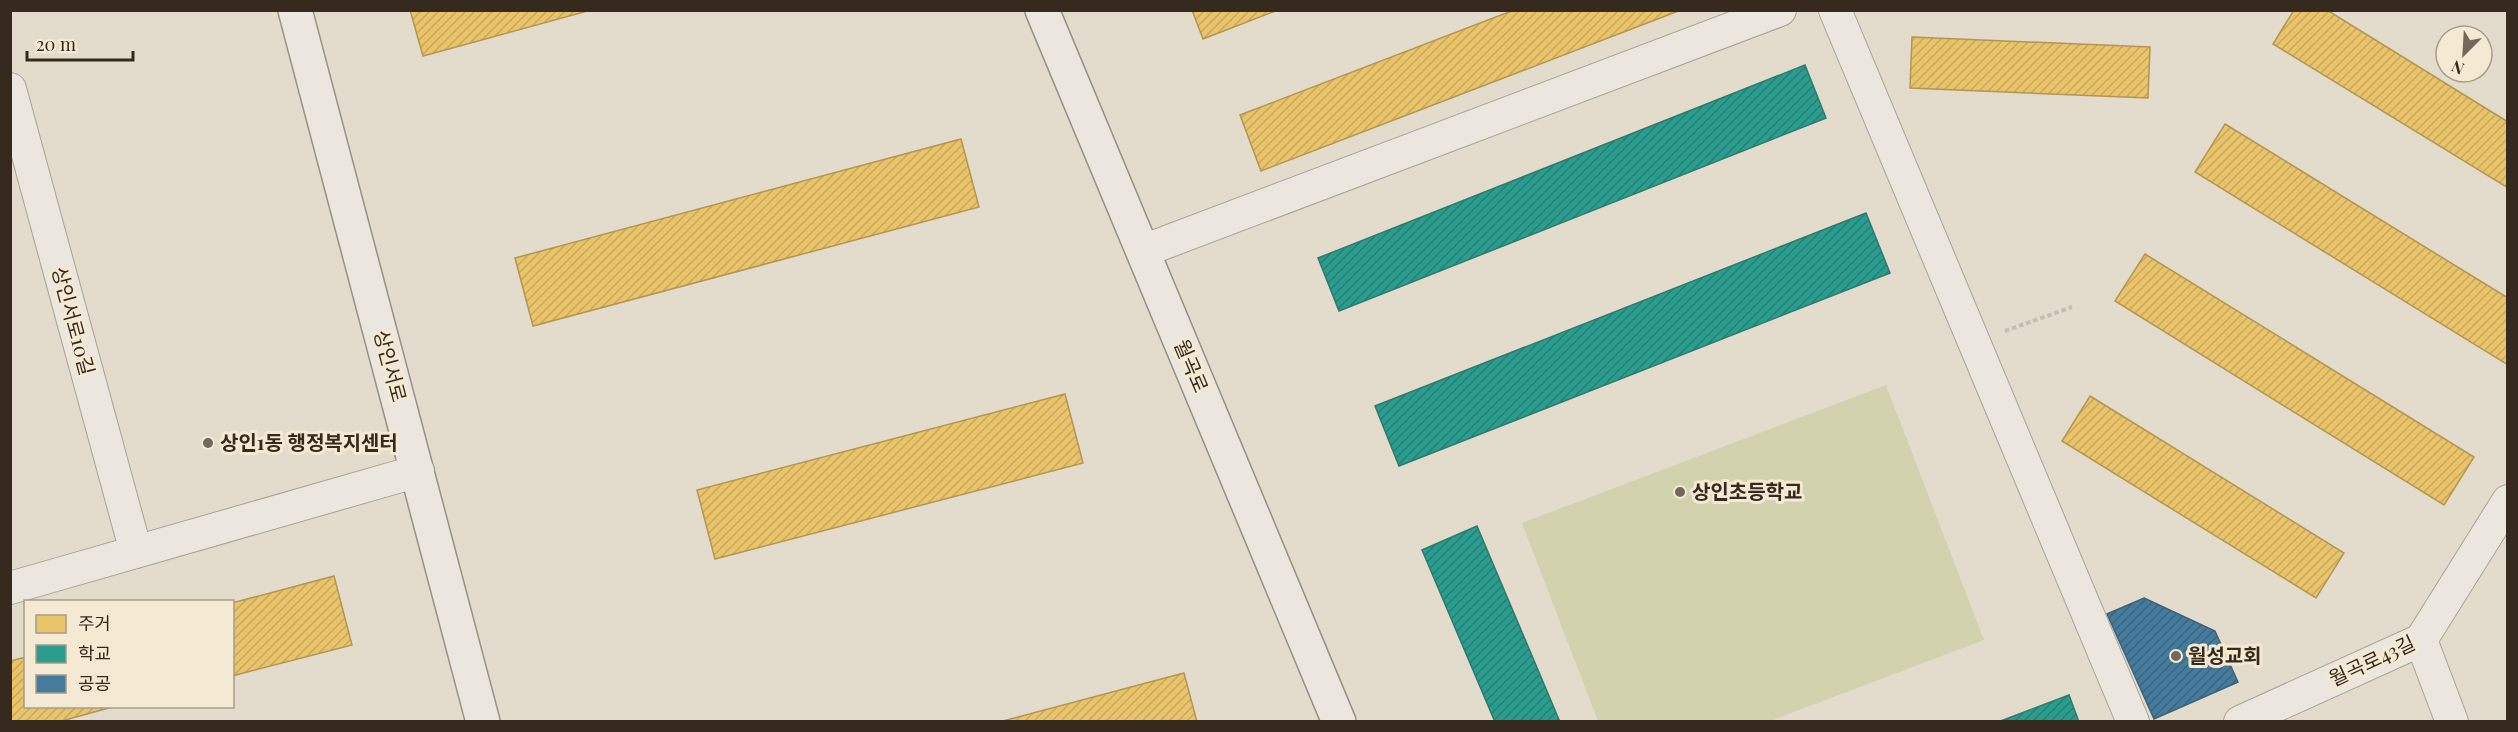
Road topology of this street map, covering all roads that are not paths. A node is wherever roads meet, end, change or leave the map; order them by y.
1 (296, 10) edge
2 (1042, 10) edge
3 (1780, 10) edge
4 (1835, 10) edge
5 (10, 89) edge
6 (1143, 251) junction
7 (418, 471) junction
8 (2508, 501) edge
9 (136, 552) junction
10 (10, 588) edge
11 (2421, 640) junction
12 (483, 722) edge
13 (1339, 722) edge
14 (2133, 722) edge
15 (2240, 722) edge
16 (2452, 722) edge

1 - 7 main road, 상인서로
2 - 6 main road, 월곡로
3 - 6 street
4 - 14 street
5 - 9 street, 상인서로10길
6 - 13 main road, 월곡로
7 - 9 street
7 - 12 main road, 상인서로
8 - 11 street, 월곡로43길
9 - 10 street
11 - 15 street, 월곡로43길
11 - 16 street

